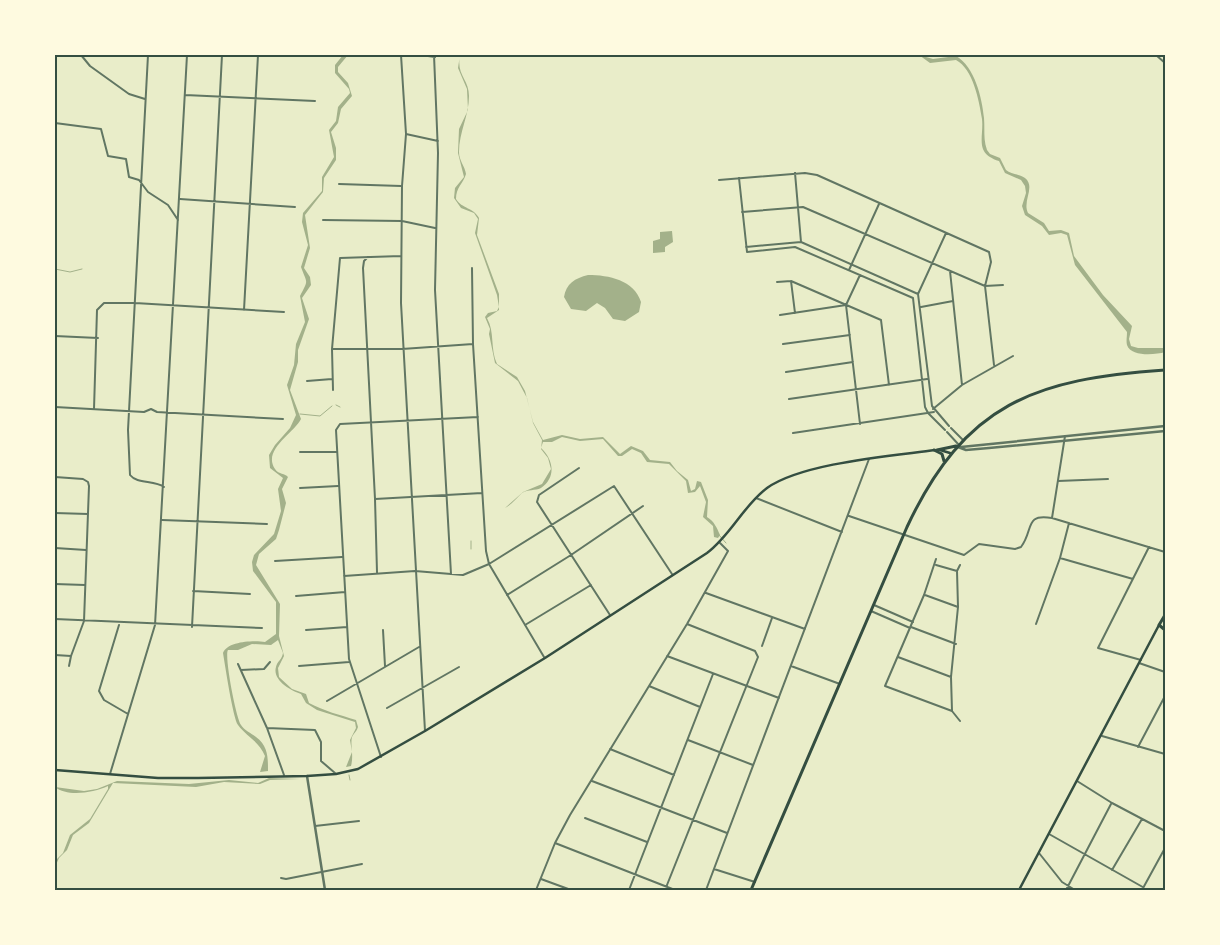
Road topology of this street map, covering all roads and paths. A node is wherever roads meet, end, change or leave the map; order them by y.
1 (81, 55) edge
2 (148, 55) edge
3 (187, 55) edge
4 (222, 55) edge
5 (258, 55) edge
6 (401, 55) edge
7 (421, 55) edge
8 (1156, 55) edge
9 (434, 56) edge
10 (1165, 64) edge
11 (185, 95) junction
12 (220, 98) junction
13 (146, 99) junction
14 (255, 100) junction
15 (315, 102) dead end
16 (55, 123) edge
17 (406, 134) junction
18 (438, 142) junction
19 (795, 173) junction
20 (739, 178) junction
21 (719, 180) dead end
22 (141, 181) junction
23 (339, 184) dead end
24 (402, 186) junction
25 (180, 199) junction
26 (214, 202) junction
27 (250, 204) junction
28 (879, 204) junction
29 (295, 207) dead end
30 (798, 207) junction
31 (742, 212) junction
32 (178, 220) junction
33 (323, 220) dead end
34 (402, 221) junction
35 (436, 228) junction
36 (946, 233) junction
37 (865, 235) junction
38 (801, 242) junction
39 (746, 247) junction
40 (400, 256) junction
41 (368, 257) junction
42 (931, 263) junction
43 (852, 265) junction
44 (472, 268) dead end
45 (849, 270) junction
46 (950, 271) junction
47 (860, 275) junction
48 (791, 281) junction
49 (777, 282) dead end
50 (1003, 285) dead end
51 (985, 286) junction
52 (916, 293) junction
53 (912, 297) junction
54 (920, 298) junction
55 (914, 300) junction
56 (953, 301) junction
57 (135, 303) junction
58 (846, 305) junction
59 (173, 306) junction
60 (921, 307) junction
61 (208, 308) junction
62 (213, 308) junction
63 (244, 310) junction
64 (284, 312) dead end
65 (794, 312) junction
66 (780, 315) dead end
67 (208, 316) junction
68 (850, 334) junction
69 (55, 336) edge
70 (98, 338) junction
71 (473, 344) junction
72 (783, 344) dead end
73 (439, 347) junction
74 (332, 348) junction
75 (367, 350) junction
76 (402, 350) junction
77 (1013, 356) dead end
78 (853, 362) junction
79 (994, 365) junction
80 (1165, 368) edge
81 (786, 372) dead end
82 (332, 379) junction
83 (928, 379) junction
84 (922, 380) junction
85 (307, 381) dead end
86 (962, 385) junction
87 (889, 386) junction
88 (333, 390) dead end
89 (856, 391) junction
90 (789, 399) dead end
91 (55, 407) edge
92 (94, 409) junction
93 (933, 409) junction
94 (130, 411) junction
95 (168, 412) junction
96 (935, 412) junction
97 (928, 413) junction
98 (204, 415) junction
99 (478, 418) junction
100 (283, 419) dead end
101 (442, 420) junction
102 (407, 422) junction
103 (372, 424) junction
104 (860, 424) junction
105 (1164, 426) edge
106 (1165, 431) edge
107 (793, 433) dead end
108 (1065, 436) junction
109 (963, 440) junction
110 (1065, 440) junction
111 (959, 446) junction
112 (968, 448) junction
113 (936, 450) junction
114 (300, 452) dead end
115 (337, 452) junction
116 (950, 453) junction
117 (869, 459) junction
118 (944, 461) junction
119 (579, 468) dead end
120 (55, 477) edge
121 (1108, 479) dead end
122 (1058, 481) junction
123 (338, 486) junction
124 (164, 487) junction
125 (300, 488) dead end
126 (482, 493) junction
127 (446, 494) junction
128 (410, 497) junction
129 (756, 498) junction
130 (375, 500) junction
131 (643, 506) dead end
132 (55, 513) edge
133 (88, 514) junction
134 (633, 514) junction
135 (848, 516) junction
136 (1052, 518) junction
137 (162, 520) junction
138 (198, 521) junction
139 (1070, 523) junction
140 (267, 524) dead end
141 (551, 525) junction
142 (842, 532) junction
143 (903, 536) junction
144 (721, 542) junction
145 (1149, 547) junction
146 (55, 548) edge
147 (86, 550) junction
148 (1165, 552) edge
149 (571, 555) junction
150 (342, 558) junction
151 (1060, 558) junction
152 (936, 559) dead end
153 (275, 561) dead end
154 (489, 564) junction
155 (936, 564) junction
156 (960, 565) dead end
157 (415, 571) junction
158 (957, 571) junction
159 (377, 573) junction
160 (451, 574) junction
161 (672, 574) junction
162 (344, 576) junction
163 (1134, 579) junction
164 (55, 584) edge
165 (85, 585) junction
166 (591, 585) junction
167 (194, 591) junction
168 (345, 592) junction
169 (705, 593) junction
170 (250, 594) dead end
171 (507, 594) junction
172 (924, 595) junction
173 (296, 596) dead end
174 (874, 605) junction
175 (958, 607) junction
176 (871, 610) junction
177 (1165, 615) edge
178 (610, 616) junction
179 (772, 618) junction
180 (55, 619) edge
181 (84, 621) junction
182 (913, 622) junction
183 (119, 624) junction
184 (687, 624) junction
185 (1036, 624) dead end
186 (155, 625) junction
187 (524, 625) junction
188 (1159, 625) junction
189 (192, 627) junction
190 (911, 627) junction
191 (262, 628) dead end
192 (347, 628) junction
193 (805, 629) junction
194 (306, 630) dead end
195 (383, 630) dead end
196 (1165, 630) edge
197 (956, 644) junction
198 (762, 646) dead end
199 (419, 648) junction
200 (55, 655) edge
201 (71, 656) junction
202 (667, 656) junction
203 (898, 657) junction
204 (545, 658) junction
205 (1140, 661) junction
206 (270, 662) dead end
207 (349, 662) junction
208 (238, 664) dead end
209 (69, 666) dead end
210 (299, 666) dead end
211 (385, 666) junction
212 (791, 666) junction
213 (459, 667) dead end
214 (241, 670) junction
215 (1165, 672) edge
216 (714, 674) junction
217 (951, 677) junction
218 (356, 682) junction
219 (840, 684) junction
220 (649, 686) junction
221 (747, 686) junction
222 (422, 687) junction
223 (1165, 696) edge
224 (779, 698) junction
225 (326, 700) dead end
226 (700, 707) junction
227 (387, 708) dead end
228 (1159, 708) junction
229 (1165, 710) edge
230 (952, 711) junction
231 (128, 714) junction
232 (960, 721) dead end
233 (267, 728) junction
234 (425, 731) junction
235 (1102, 736) junction
236 (688, 740) junction
237 (1138, 747) junction
238 (610, 749) junction
239 (719, 754) junction
240 (1165, 754) edge
241 (381, 757) junction
242 (753, 765) junction
243 (55, 770) edge
244 (110, 774) junction
245 (336, 774) junction
246 (284, 775) junction
247 (674, 775) junction
248 (306, 776) junction
249 (592, 781) junction
250 (1078, 781) junction
251 (1112, 803) junction
252 (661, 808) junction
253 (585, 818) dead end
254 (1142, 819) junction
255 (694, 820) junction
256 (359, 821) dead end
257 (316, 826) junction
258 (1165, 831) edge
259 (727, 833) junction
260 (1049, 834) junction
261 (647, 842) junction
262 (555, 843) junction
263 (1165, 848) edge
264 (1039, 852) junction
265 (1084, 855) junction
266 (1160, 857) junction
267 (1165, 859) edge
268 (362, 864) dead end
269 (714, 869) junction
270 (1112, 870) junction
271 (322, 872) junction
272 (634, 876) junction
273 (281, 878) dead end
274 (541, 879) junction
275 (754, 882) junction
276 (1068, 886) junction
277 (666, 889) edge
278 (1143, 889) edge
279 (325, 890) edge
280 (536, 890) edge
281 (571, 890) edge
282 (629, 890) edge
283 (675, 890) edge
284 (706, 890) edge
285 (751, 890) edge
286 (1019, 890) edge
287 (1066, 890) edge
288 (1075, 890) edge
289 (1148, 890) edge

1 - 13 street
2 - 13 street
3 - 11 street
4 - 12 street
5 - 14 street
6 - 17 street
7 - 9 street
8 - 10 street
9 - 18 street
11 - 12 street
11 - 25 street
12 - 14 street
12 - 26 street
13 - 22 street
14 - 15 street
14 - 27 street
16 - 22 street
17 - 18 street
17 - 24 street
18 - 35 street
19 - 20 street
19 - 28 street
19 - 30 street
20 - 21 street
20 - 31 street
22 - 32 street
22 - 57 street
23 - 24 street
24 - 34 street
25 - 26 street
25 - 32 street
26 - 27 street
26 - 61 street
27 - 29 street
27 - 63 street
28 - 36 street
28 - 37 street
30 - 31 street
30 - 37 street
30 - 38 street
31 - 39 street
32 - 59 street
33 - 34 street
34 - 35 street
34 - 40 street
35 - 73 street
36 - 42 street
36 - 51 street
37 - 42 street
37 - 43 street
38 - 39 street
38 - 43 street
39 - 45 street
40 - 41 street
40 - 76 street
41 - 74 street
41 - 75 street
42 - 46 street
42 - 52 street
43 - 45 street
43 - 52 street
44 - 71 street
45 - 47 street
46 - 51 street
46 - 56 street
47 - 53 street
47 - 58 street
48 - 49 street
48 - 58 street
48 - 65 street
50 - 51 street
51 - 79 street
52 - 53 street
52 - 54 street
53 - 55 street
54 - 55 street
54 - 60 street
55 - 84 street
56 - 60 street
56 - 86 street
57 - 59 street
57 - 70 street
57 - 94 street
58 - 65 street
58 - 68 street
58 - 87 street
59 - 61 street
59 - 95 street
60 - 83 street
61 - 62 street
61 - 67 street
62 - 63 street
62 - 67 street
63 - 64 street
65 - 66 street
67 - 98 street
68 - 72 street
68 - 78 street
69 - 70 street
70 - 92 street
71 - 73 street
71 - 99 street
73 - 76 street
73 - 101 street
74 - 75 street
74 - 82 street
75 - 76 street
75 - 103 street
76 - 102 street
77 - 79 street
78 - 81 street
78 - 89 street
79 - 86 street
80 - 109 main road
82 - 85 street
82 - 88 street
83 - 84 street
83 - 93 street
84 - 87 street
84 - 97 street
86 - 93 street
87 - 89 street
89 - 90 street
89 - 104 street
91 - 92 street
92 - 94 street
93 - 96 street
94 - 95 street
94 - 124 street
95 - 98 street
95 - 124 street
96 - 97 street
96 - 109 street
97 - 104 street
97 - 111 street
98 - 100 street
98 - 138 street
99 - 101 street
99 - 126 street
101 - 102 street
101 - 127 street
102 - 103 street
102 - 128 street
103 - 115 street
103 - 130 street
104 - 107 street
105 - 106 street
105 - 108 street
106 - 110 street
108 - 110 street
108 - 112 street
109 - 111 main road
110 - 112 street
110 - 122 street
111 - 112 street
111 - 113 main road
111 - 116 main road
113 - 116 main road
113 - 117 main road
113 - 118 main road
114 - 115 street
115 - 123 street
116 - 118 main road
117 - 129 main road
117 - 135 street
118 - 143 main road
119 - 141 street
120 - 133 street
121 - 122 street
122 - 136 street
123 - 125 street
123 - 150 street
124 - 137 street
126 - 127 street
126 - 154 street
127 - 128 street
127 - 160 street
128 - 130 street
128 - 157 street
129 - 142 street
129 - 144 main road
130 - 159 street
131 - 134 street
132 - 133 street
133 - 147 street
134 - 141 street
134 - 149 street
134 - 161 street
135 - 142 street
135 - 143 street
136 - 139 street
136 - 143 street
137 - 138 street
137 - 186 street
138 - 140 street
138 - 167 street
139 - 145 street
139 - 151 street
141 - 149 street
141 - 154 street
142 - 193 street
143 - 174 main road
144 - 161 main road
144 - 169 street
145 - 148 street
145 - 163 street
146 - 147 street
147 - 165 street
149 - 166 street
149 - 171 street
150 - 153 street
150 - 162 street
151 - 163 street
151 - 185 street
152 - 155 street
154 - 160 street
154 - 171 street
155 - 158 street
155 - 172 street
156 - 158 street
157 - 159 street
157 - 160 street
157 - 199 street
158 - 175 street
159 - 162 street
161 - 178 main road
162 - 168 street
163 - 205 street
164 - 165 street
165 - 181 street
166 - 178 street
166 - 187 street
167 - 170 street
167 - 189 street
168 - 173 street
168 - 192 street
169 - 179 street
169 - 184 street
171 - 187 street
172 - 175 street
172 - 182 street
174 - 176 main road
174 - 182 street
175 - 197 street
176 - 190 street
176 - 219 main road
177 - 188 main road
178 - 204 main road
179 - 193 street
179 - 198 street
180 - 181 street
181 - 183 street
181 - 201 street
182 - 190 street
183 - 186 street
183 - 231 street
184 - 202 street
184 - 221 street
186 - 189 street
186 - 231 street
187 - 204 street
188 - 196 main road
188 - 205 main road
189 - 191 street
190 - 197 street
190 - 203 street
192 - 194 street
192 - 207 street
193 - 212 street
195 - 211 street
197 - 217 street
199 - 211 street
199 - 222 street
200 - 201 street
201 - 209 street
202 - 216 street
202 - 220 street
203 - 217 street
203 - 230 street
204 - 234 main road
205 - 215 street
205 - 235 main road
206 - 214 street
207 - 210 street
207 - 218 street
208 - 214 street
211 - 218 street
212 - 219 street
212 - 224 street
213 - 222 street
214 - 233 street
216 - 221 street
216 - 226 street
217 - 230 street
218 - 225 street
218 - 241 street
219 - 275 main road
220 - 226 street
220 - 238 street
221 - 224 street
221 - 239 street
222 - 227 street
222 - 234 street
223 - 228 street
224 - 242 street
226 - 236 street
228 - 229 street
228 - 237 street
230 - 232 street
231 - 244 street
233 - 245 street
233 - 246 street
234 - 241 main road
235 - 237 street
235 - 250 main road
236 - 239 street
236 - 247 street
237 - 240 street
238 - 247 street
238 - 249 street
239 - 242 street
239 - 255 street
241 - 245 main road
242 - 259 street
243 - 244 main road
244 - 246 main road
245 - 248 main road
246 - 248 main road
247 - 252 street
248 - 257 street
249 - 252 street
249 - 262 street
250 - 251 street
250 - 260 main road
251 - 254 street
251 - 265 street
252 - 255 street
252 - 261 street
253 - 261 street
254 - 258 street
254 - 270 street
255 - 259 street
255 - 277 street
256 - 257 street
257 - 271 street
259 - 269 street
260 - 264 main road
260 - 265 street
261 - 272 street
262 - 272 street
262 - 274 street
263 - 266 street
264 - 276 street
264 - 286 main road
265 - 270 street
265 - 276 street
266 - 267 street
266 - 278 street
268 - 271 street
269 - 275 street
269 - 284 street
270 - 278 street
271 - 273 street
271 - 279 street
272 - 277 street
272 - 282 street
274 - 280 street
274 - 281 street
275 - 285 main road
276 - 287 street
276 - 288 street
277 - 283 street
278 - 289 street

